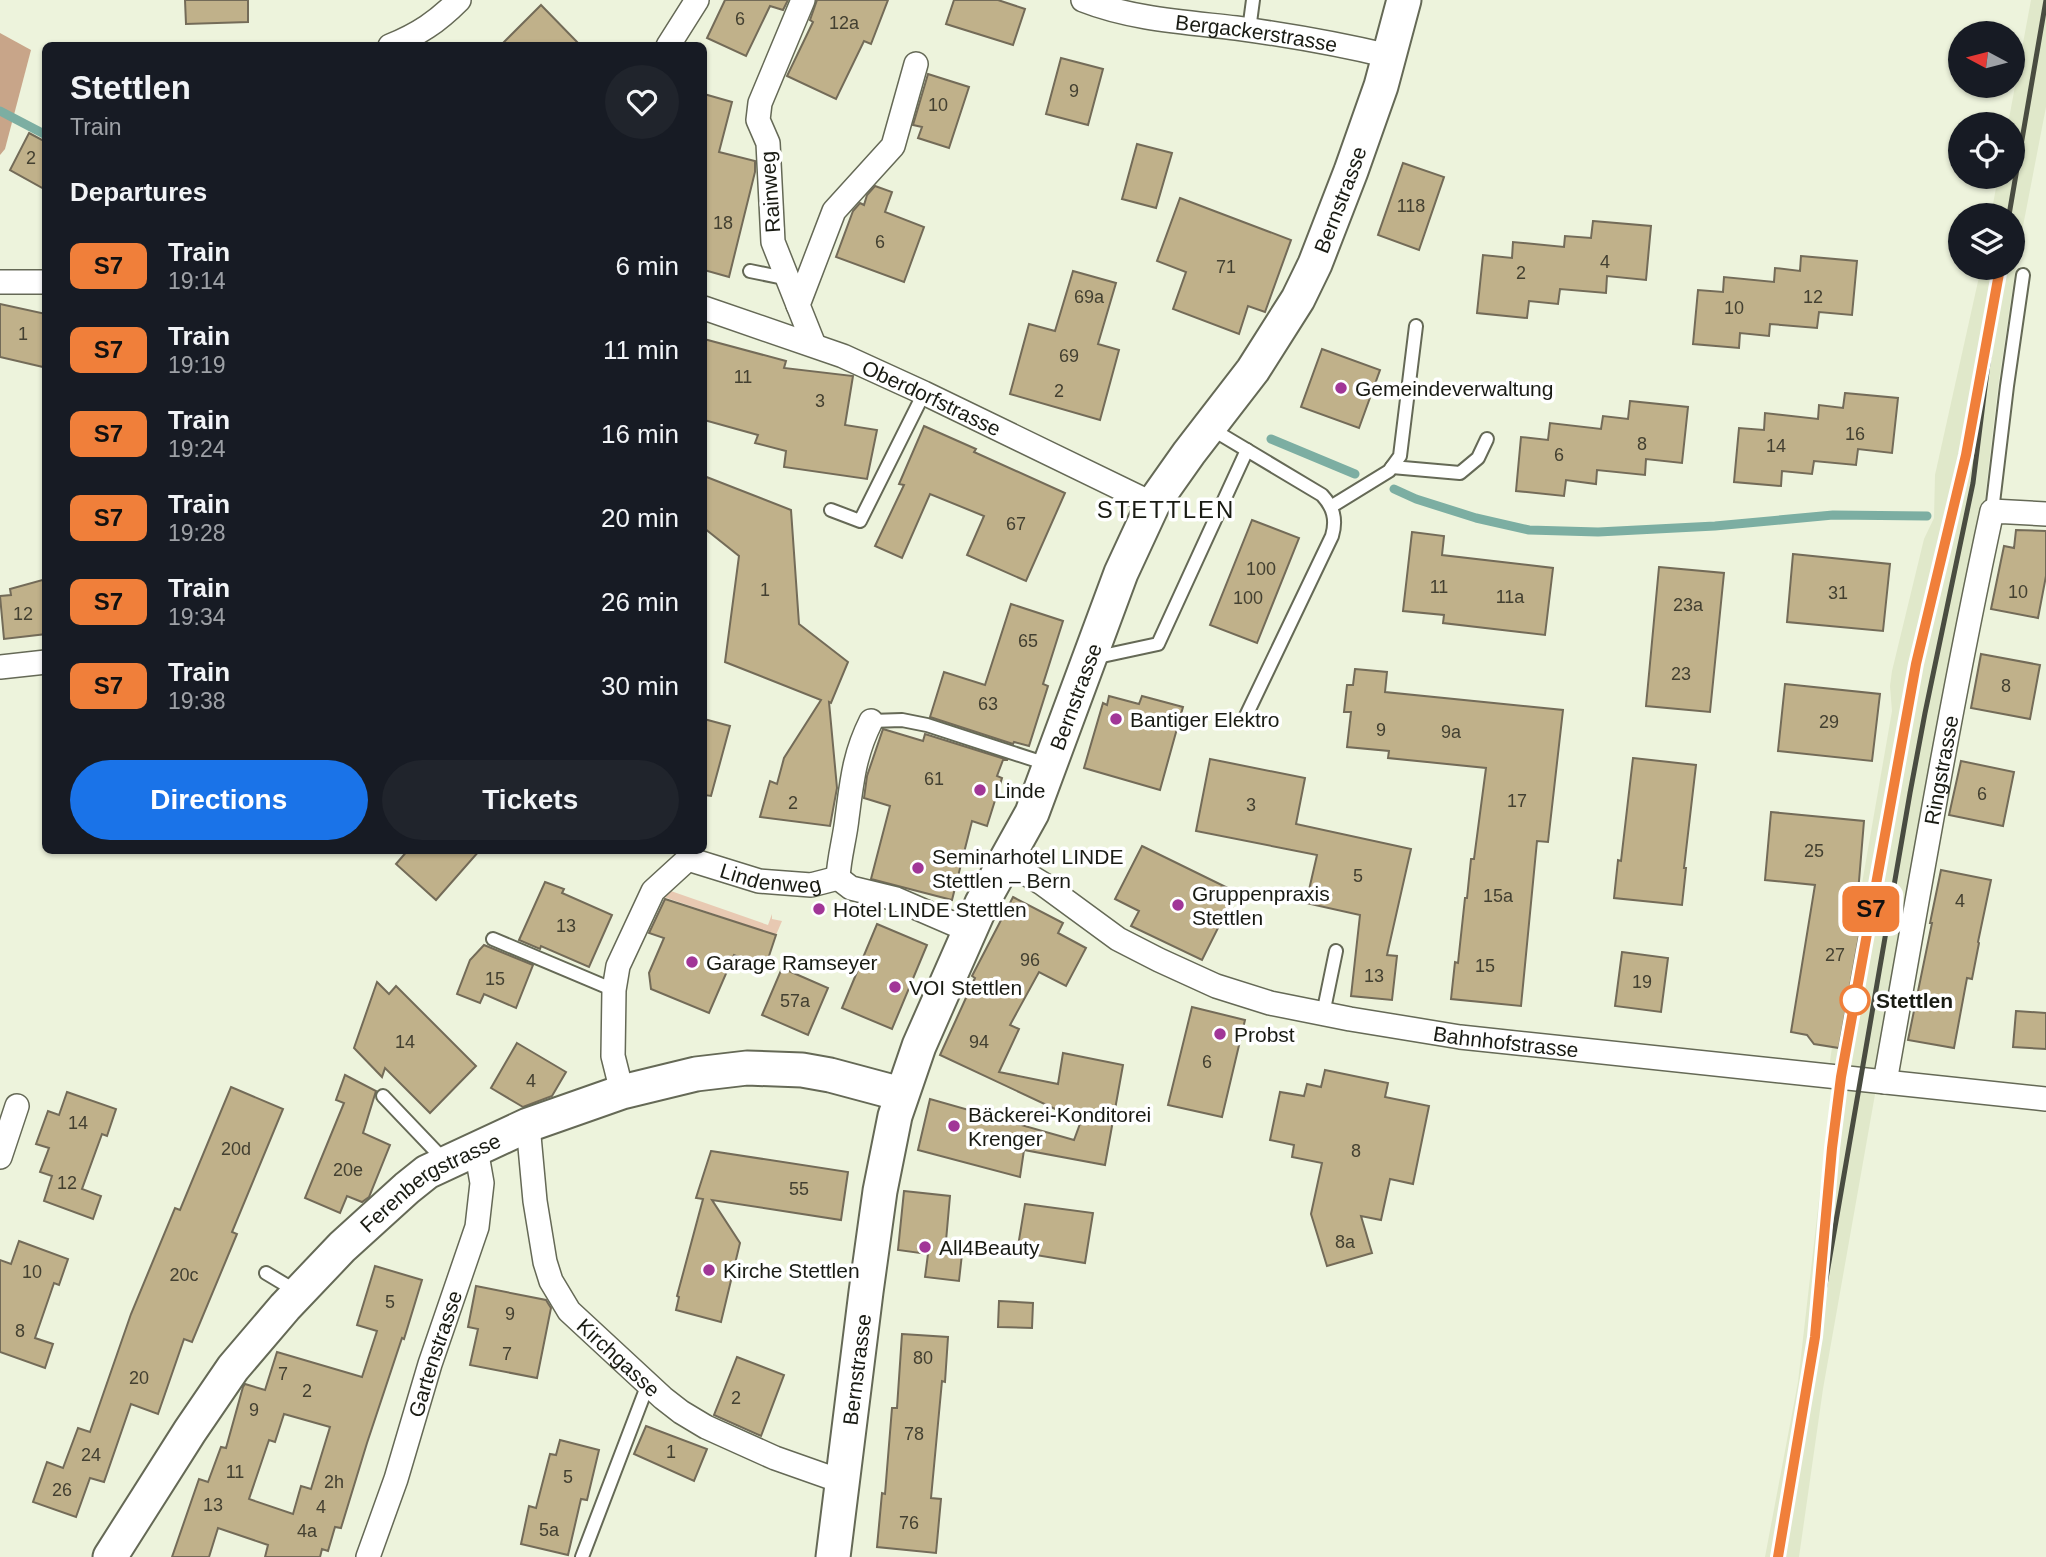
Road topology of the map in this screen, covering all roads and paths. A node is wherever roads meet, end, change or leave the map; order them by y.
1 (459, 0) edge
2 (697, 0) edge
3 (803, 0) edge
4 (1083, 0) edge
5 (1253, 0) edge
6 (1404, 0) edge
7 (1249, 30) junction
8 (400, 42) edge
9 (671, 42) edge
10 (1389, 56) junction
11 (916, 64) dead end
12 (750, 271) dead end
13 (789, 279) junction
14 (2022, 280) edge
15 (0, 282) edge
16 (42, 282) edge
17 (798, 305) junction
18 (707, 309) edge
19 (1416, 326) dead end
20 (814, 345) junction
21 (924, 393) junction
22 (1209, 428) junction
23 (1487, 439) dead end
24 (1247, 450) junction
25 (1392, 467) junction
26 (1153, 504) junction
27 (1332, 506) junction
28 (831, 510) dead end
29 (1992, 511) junction
30 (2046, 514) edge
31 (1089, 659) junction
32 (42, 662) edge
33 (0, 667) edge
34 (1244, 720) dead end
35 (871, 721) joint
36 (1051, 765) junction
37 (690, 855) edge
38 (1005, 861) junction
39 (838, 878) junction
40 (970, 931) junction
41 (493, 939) dead end
42 (1336, 950) dead end
43 (614, 990) junction
44 (1323, 1014) junction
45 (1885, 1082) junction
46 (622, 1092) junction
47 (901, 1094) junction
48 (383, 1096) dead end
49 (2046, 1099) edge
50 (17, 1106) dead end
51 (528, 1125) junction
52 (461, 1155) junction
53 (0, 1157) edge
54 (266, 1273) dead end
55 (299, 1293) junction
56 (648, 1384) junction
57 (843, 1482) junction
58 (110, 1557) edge
59 (368, 1557) edge
60 (582, 1557) edge
61 (833, 1557) edge

1 - 8 street
2 - 9 street
3 - 13 street, Rainweg
4 - 7 street, Bergackerstrasse
5 - 7 lane
6 - 10 main road, Bernstrasse
7 - 10 street, Bergackerstrasse
10 - 22 main road, Bernstrasse
11 - 17 street
12 - 13 lane
13 - 17 street, Rainweg
14 - 29 lane
15 - 16 street
17 - 20 street, Rainweg
18 - 20 street, Oberdorfstrasse
19 - 25 lane
20 - 21 street, Oberdorfstrasse
21 - 26 street, Oberdorfstrasse
21 - 28 lane
22 - 24 lane
22 - 26 main road, Bernstrasse
23 - 25 lane
24 - 27 lane
24 - 31 lane
25 - 27 lane
26 - 31 main road, Bernstrasse
27 - 34 lane
29 - 30 street
29 - 45 street, Ringstrasse
31 - 36 main road, Bernstrasse
32 - 33 street
35 - 36 lane
35 - 39 street
36 - 38 main road, Bernstrasse
37 - 39 street, Lindenweg
37 - 43 street, Lindenweg
38 - 40 main road, Bernstrasse
38 - 44 street, Bahnhofstrasse
39 - 40 street, Lindenweg
40 - 47 main road, Bernstrasse
41 - 43 lane
42 - 44 lane
43 - 46 street, Lindenweg
44 - 45 street, Bahnhofstrasse
45 - 49 street, Bahnhofstrasse
46 - 47 main road, Ferenbergstrasse
46 - 51 main road, Ferenbergstrasse
47 - 57 main road, Bernstrasse
48 - 52 lane
50 - 53 street
51 - 52 main road, Ferenbergstrasse
51 - 56 street, Kirchgasse
52 - 55 main road, Ferenbergstrasse
52 - 59 street, Gartenstrasse
54 - 55 lane
55 - 58 main road, Ferenbergstrasse
56 - 57 street, Kirchgasse
56 - 60 lane
57 - 61 main road, Bernstrasse

